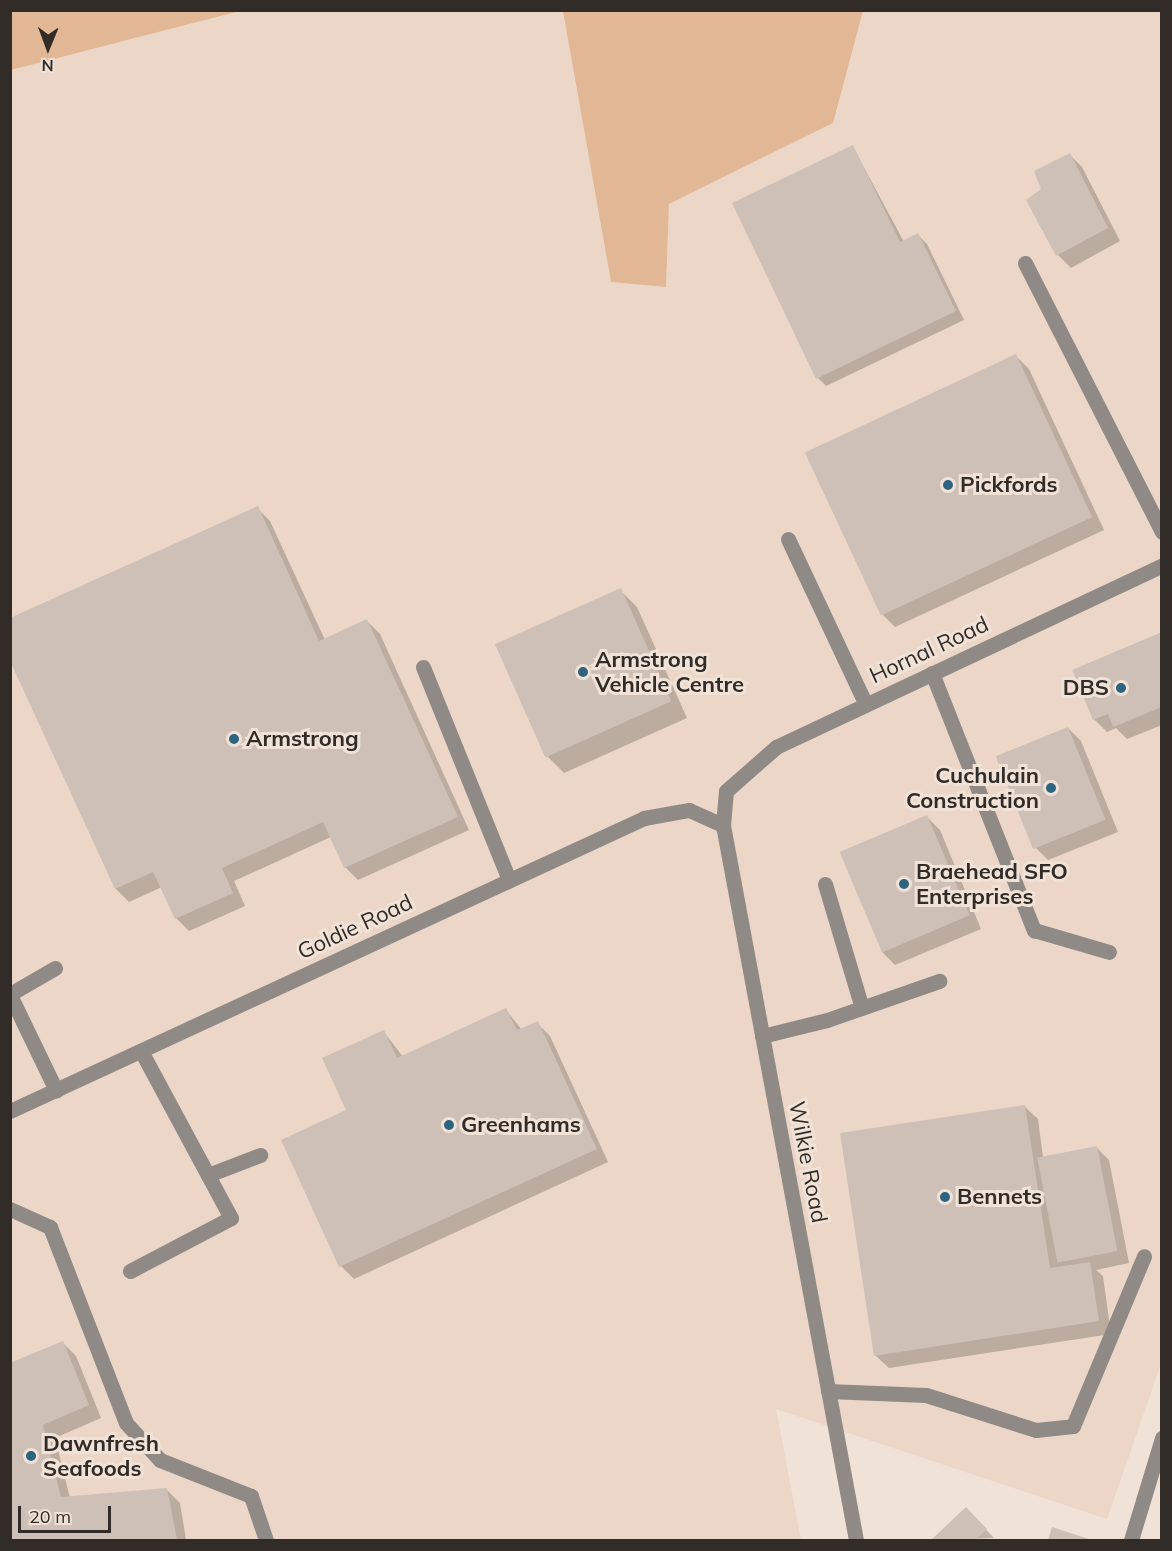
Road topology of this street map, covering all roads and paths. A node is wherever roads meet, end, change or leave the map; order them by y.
1 (1025, 263) dead end
2 (1161, 532) edge
3 (788, 539) dead end
4 (1161, 565) edge
5 (423, 666) dead end
6 (932, 673) junction
7 (866, 705) junction
8 (726, 791) joint
9 (723, 825) junction
10 (510, 880) junction
11 (825, 884) dead end
12 (1109, 952) dead end
13 (55, 968) dead end
14 (939, 981) dead end
15 (11, 995) edge
16 (862, 1008) junction
17 (762, 1036) junction
18 (141, 1051) junction
19 (56, 1090) junction
20 (10, 1111) edge
21 (260, 1155) dead end
22 (208, 1175) junction
23 (10, 1209) edge
24 (1144, 1256) dead end
25 (130, 1270) dead end
26 (828, 1391) junction
27 (1161, 1438) edge
28 (266, 1540) edge
29 (856, 1540) edge
30 (1131, 1540) edge

1 - 2 street
3 - 7 street
4 - 6 street, Hornal Road
5 - 10 street
6 - 7 street, Hornal Road
6 - 12 street
7 - 8 street, Hornal Road
8 - 9 street, Wilkie Road
9 - 10 street, Goldie Road
9 - 17 street, Wilkie Road
10 - 18 street, Goldie Road
11 - 16 street
13 - 15 street
14 - 16 street
15 - 19 street
16 - 17 street
17 - 26 street, Wilkie Road
18 - 19 street, Goldie Road
18 - 22 street
19 - 20 street, Goldie Road
21 - 22 street
22 - 25 street
23 - 28 street
24 - 26 street
26 - 29 street, Wilkie Road
27 - 30 street

